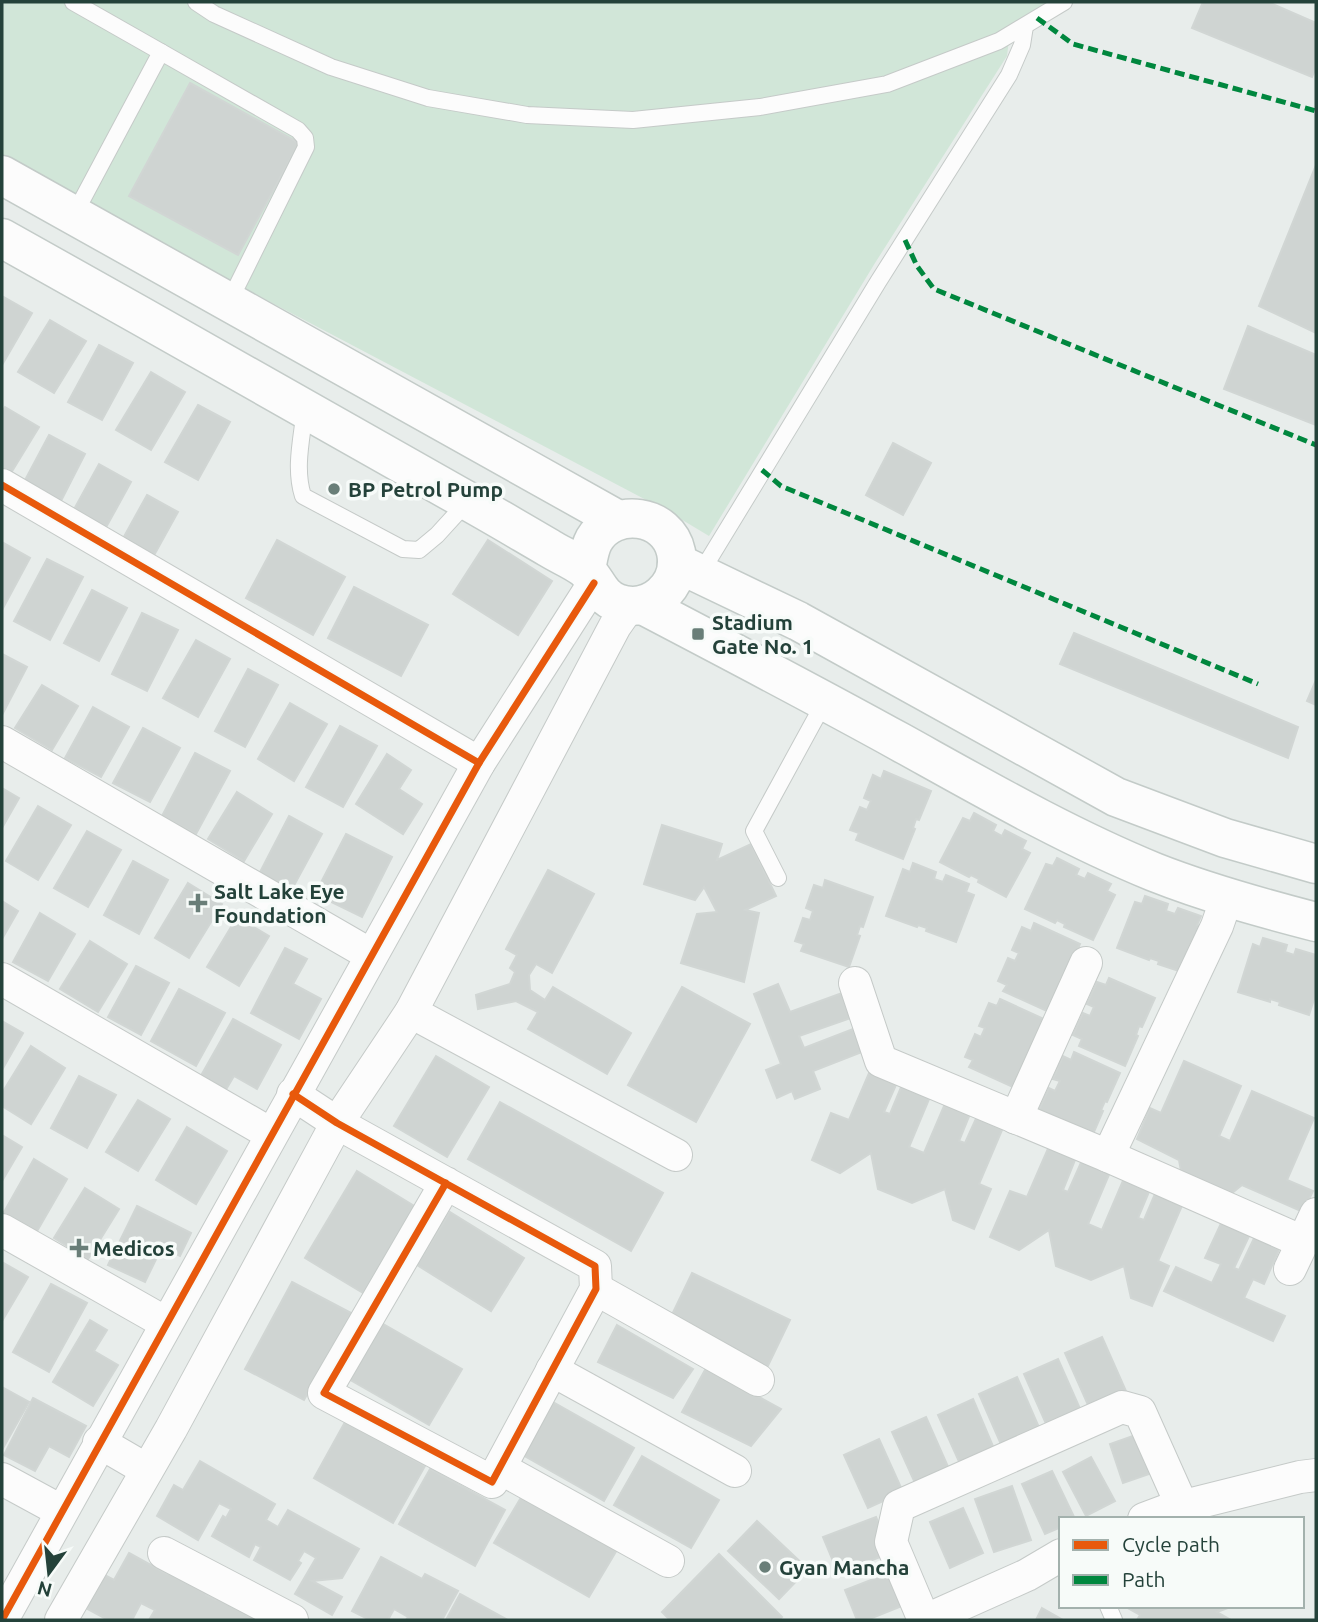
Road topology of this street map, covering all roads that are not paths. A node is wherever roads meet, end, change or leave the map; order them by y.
1 (73, 2) edge
2 (196, 2) edge
3 (1065, 2) edge
4 (1025, 26) junction
5 (161, 52) junction
6 (2, 175) edge
7 (74, 215) junction
8 (2, 238) edge
9 (148, 257) junction
10 (229, 302) junction
11 (121, 305) junction
12 (305, 409) junction
13 (2, 485) edge
14 (468, 501) junction
15 (618, 520) junction
16 (689, 569) junction
17 (590, 576) junction
18 (636, 605) junction
19 (825, 701) junction
20 (2, 742) edge
21 (479, 763) junction
22 (1116, 797) junction
23 (1093, 845) junction
24 (1316, 864) edge
25 (778, 878) dead end
26 (1227, 897) junction
27 (1316, 922) edge
28 (372, 955) junction
29 (1086, 963) dead end
30 (2, 979) edge
31 (855, 982) dead end
32 (411, 1012) junction
33 (293, 1094) junction
34 (1016, 1118) junction
35 (337, 1123) junction
36 (271, 1134) junction
37 (676, 1155) dead end
38 (1108, 1156) junction
39 (446, 1183) junction
40 (2, 1230) edge
41 (1303, 1242) edge
42 (596, 1289) junction
43 (166, 1323) junction
44 (552, 1370) junction
45 (758, 1380) dead end
46 (99, 1442) junction
47 (500, 1468) junction
48 (147, 1470) junction
49 (735, 1471) dead end
50 (1316, 1475) edge
51 (2, 1479) edge
52 (1182, 1506) junction
53 (61, 1511) junction
54 (1150, 1517) edge
55 (164, 1553) dead end
56 (1059, 1556) edge
57 (668, 1561) dead end
58 (2, 1620) edge
59 (61, 1620) edge
60 (292, 1620) edge
61 (925, 1620) edge

1 - 5 lane
2 - 4 lane
3 - 4 lane
4 - 16 lane
5 - 7 lane
5 - 10 lane
6 - 7 main road
7 - 9 main road
8 - 11 main road
9 - 10 main road
9 - 11 main road
10 - 15 main road
11 - 12 main road
12 - 14 main road
12 - 14 lane
13 - 21 street
14 - 17 main road
15 - 16 main road
15 - 17 main road
16 - 18 main road
16 - 22 main road
17 - 18 main road
17 - 21 street
18 - 19 main road
18 - 32 street
19 - 23 main road
19 - 25 lane
20 - 28 street
21 - 28 street
22 - 23 main road
22 - 24 main road
23 - 26 main road
26 - 27 main road
26 - 38 street
28 - 33 street
29 - 34 street
30 - 36 street
31 - 34 street
32 - 35 street
32 - 37 street
33 - 35 street
33 - 36 street
34 - 38 street
35 - 39 street
35 - 48 street
36 - 43 street
38 - 41 street
39 - 42 street
39 - 47 street
40 - 43 street
42 - 44 street
42 - 45 street
43 - 46 street
44 - 47 street
44 - 49 street
46 - 48 street
46 - 53 street
47 - 57 street
48 - 59 street
50 - 52 street
51 - 53 street
52 - 54 street
52 - 61 street
53 - 58 street
55 - 60 street
56 - 61 street

